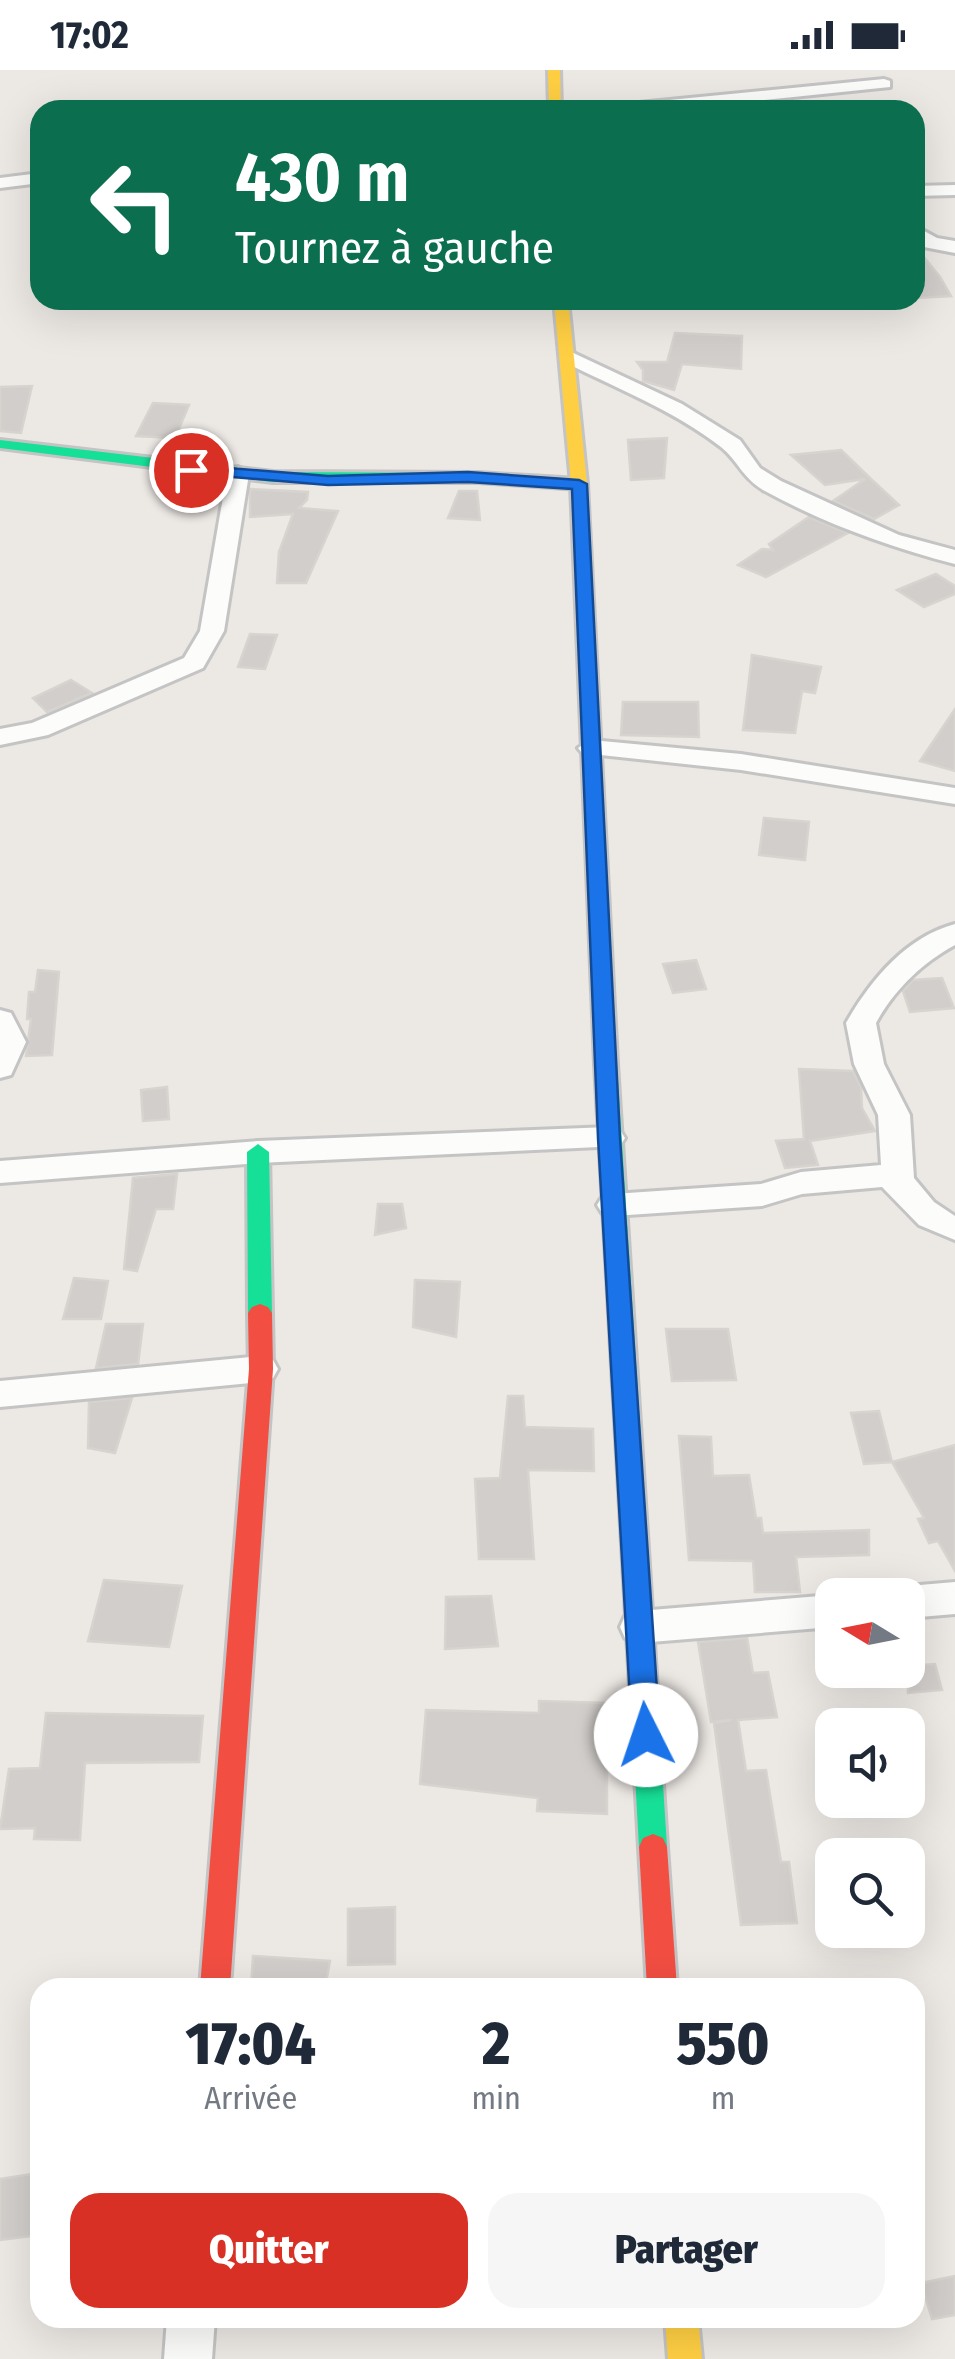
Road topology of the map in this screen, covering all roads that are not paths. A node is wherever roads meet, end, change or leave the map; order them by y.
1 (554, 70) edge
2 (884, 84) dead end
3 (555, 100) edge
4 (720, 100) edge
5 (30, 179) edge
6 (0, 182) edge
7 (955, 190) edge
8 (925, 191) edge
9 (925, 239) edge
10 (955, 247) edge
11 (562, 310) edge
12 (566, 356) junction
13 (0, 444) edge
14 (238, 474) junction
15 (579, 484) junction
16 (955, 558) edge
17 (0, 738) edge
18 (591, 748) junction
19 (955, 796) edge
20 (955, 933) edge
21 (0, 1020) edge
22 (0, 1068) edge
23 (609, 1138) junction
24 (258, 1152) junction
25 (0, 1172) edge
26 (898, 1180) junction
27 (613, 1205) junction
28 (955, 1228) edge
29 (261, 1369) junction
30 (0, 1394) edge
31 (955, 1598) edge
32 (925, 1601) edge
33 (815, 1612) edge
34 (639, 1627) junction
35 (216, 1978) edge
36 (661, 1978) edge
37 (190, 2328) edge
38 (683, 2328) edge
39 (188, 2359) edge
40 (685, 2359) edge

1 - 3 main road
2 - 4 street
5 - 6 street
7 - 8 street
9 - 10 street
11 - 12 main road
12 - 15 main road
12 - 16 street
13 - 14 main road
14 - 15 main road
14 - 17 street
15 - 18 main road
18 - 19 street
18 - 23 main road
20 - 26 street
21 - 22 street
23 - 24 street
23 - 27 main road
24 - 25 street
24 - 29 main road
26 - 27 street
26 - 28 street
27 - 34 main road
29 - 30 street
29 - 35 main road
31 - 32 street
33 - 34 street
34 - 36 main road
37 - 39 street
38 - 40 main road

